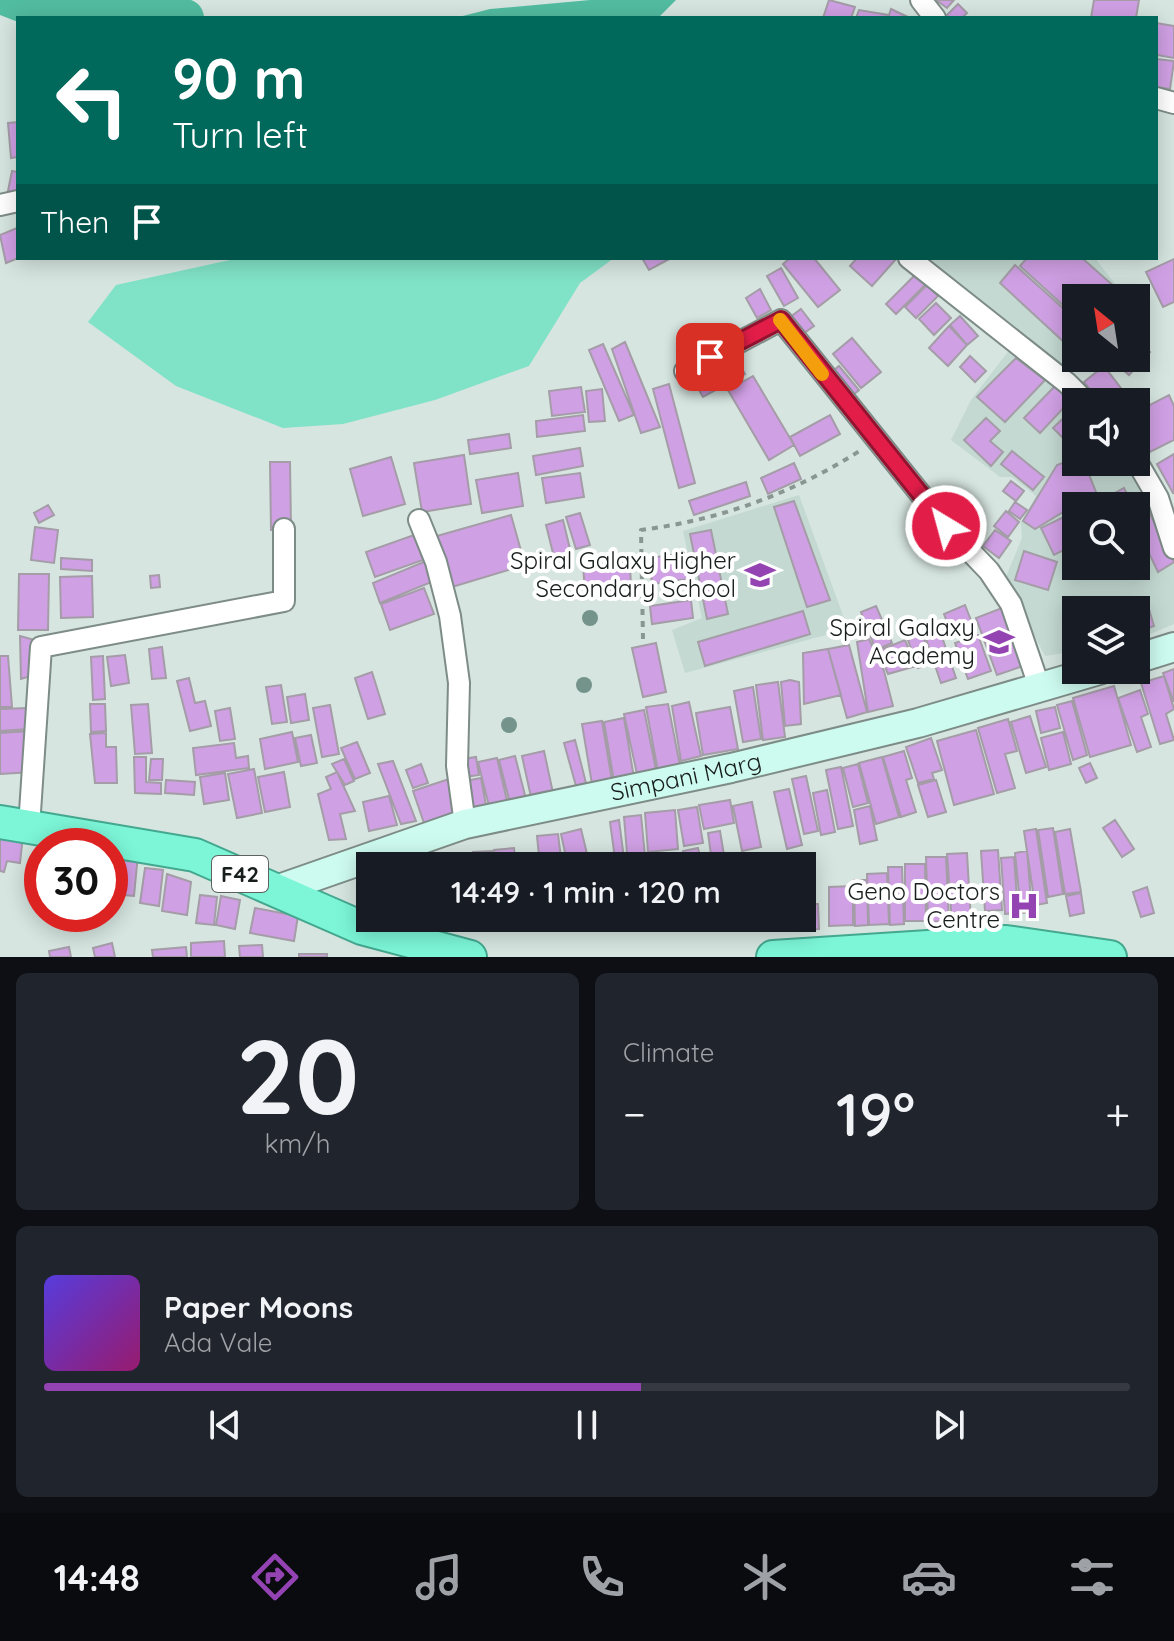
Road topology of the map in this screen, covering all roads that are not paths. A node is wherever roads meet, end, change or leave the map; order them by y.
1 (921, 0) edge
2 (933, 16) edge
3 (912, 260) edge
4 (685, 371) dead end
5 (1072, 388) edge
6 (1145, 476) edge
7 (419, 520) dead end
8 (284, 529) dead end
9 (1174, 548) edge
10 (1174, 647) edge
11 (1150, 655) edge
12 (1062, 680) edge
13 (1039, 686) junction
14 (15, 824) edge
15 (465, 824) junction
16 (276, 890) junction
17 (470, 957) edge
18 (773, 957) edge
19 (1110, 957) edge

1 - 2 street
3 - 5 street
4 - 13 street
6 - 9 street
7 - 15 street
8 - 14 street
10 - 11 main road
12 - 13 main road, Simpani Marg
13 - 15 main road, Simpani Marg
14 - 16 highway, F42
15 - 16 main road, Simpani Marg
16 - 17 highway, F42
18 - 19 highway

